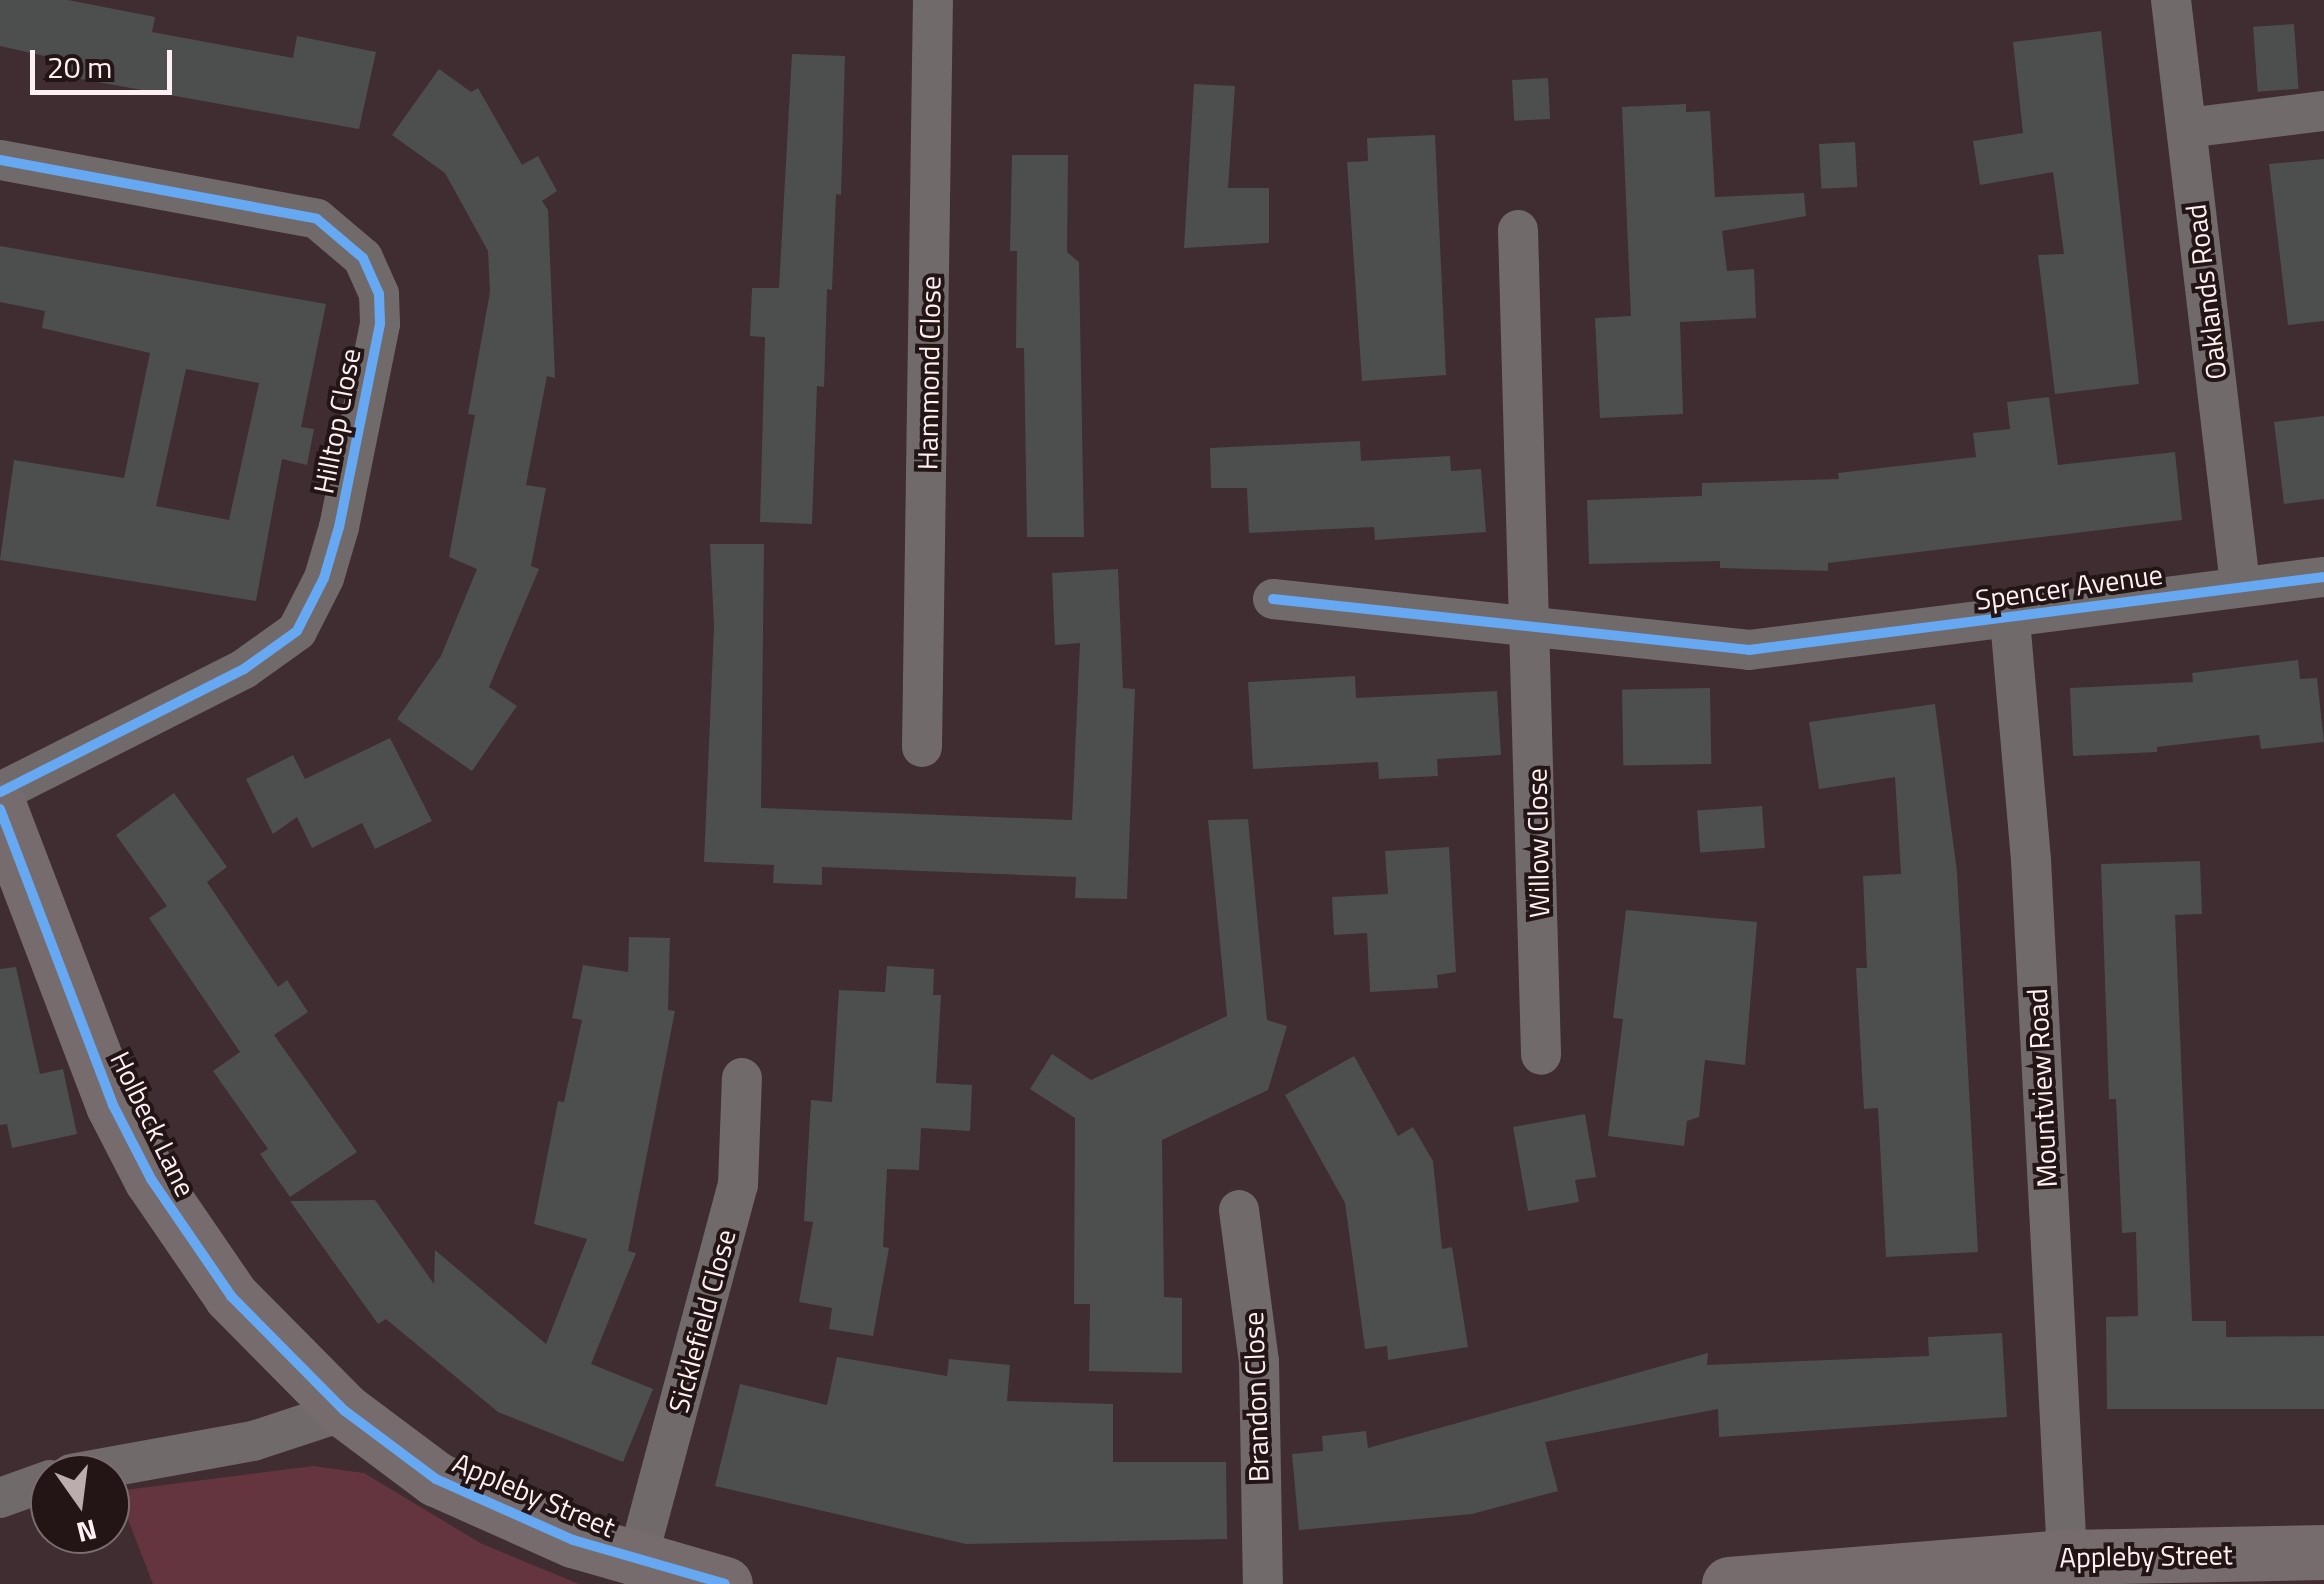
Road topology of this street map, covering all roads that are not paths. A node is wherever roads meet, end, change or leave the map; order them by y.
1 (933, 0) edge
2 (2171, 0) edge
3 (2324, 111) edge
4 (2188, 128) junction
5 (0, 160) edge
6 (1518, 230) dead end
7 (2324, 577) edge
8 (2240, 584) junction
9 (1273, 599) dead end
10 (2010, 620) junction
11 (1534, 631) junction
12 (922, 747) dead end
13 (0, 792) edge
14 (0, 809) edge
15 (1541, 1055) dead end
16 (742, 1078) dead end
17 (1239, 1210) dead end
18 (345, 1411) junction
19 (130, 1463) edge
20 (30, 1487) edge
21 (0, 1498) edge
22 (2324, 1552) edge
23 (2068, 1558) junction
24 (637, 1560) junction
25 (724, 1584) edge
26 (1263, 1584) edge
27 (1729, 1584) edge

1 - 12 street, Hammond Close
2 - 4 street, Oaklands Road
3 - 4 street
4 - 8 street, Oaklands Road
5 - 13 street, Hilltop Close
6 - 11 street, Willow Close
7 - 8 street, Spencer Avenue
8 - 10 street, Spencer Avenue
9 - 11 street
10 - 11 street, Spencer Avenue
10 - 23 street, Mountview Road
11 - 15 street, Willow Close
14 - 18 street, Holbeck Lane
16 - 24 street, Sicklefield Close
17 - 26 street, Brandon Close
18 - 19 street
18 - 24 street, Appleby Street
20 - 21 street
22 - 23 street, Appleby Street
23 - 27 street, Appleby Street
24 - 25 street, Appleby Street

